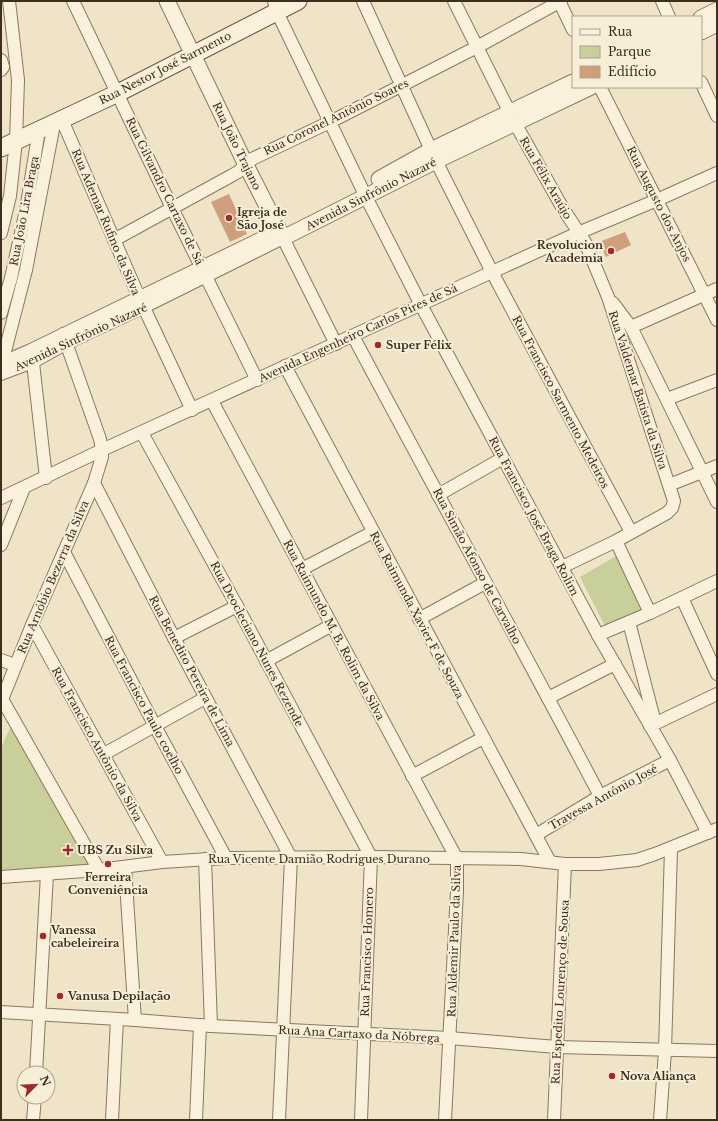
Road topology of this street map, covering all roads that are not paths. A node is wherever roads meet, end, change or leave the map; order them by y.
1 (9, 1) edge
2 (74, 1) edge
3 (167, 1) edge
4 (298, 1) edge
5 (363, 1) edge
6 (454, 1) edge
7 (560, 1) edge
8 (662, 1) edge
9 (275, 6) edge
10 (717, 10) edge
11 (670, 16) edge
12 (702, 18) edge
13 (717, 24) edge
14 (572, 28) edge
15 (702, 32) edge
16 (477, 47) junction
17 (192, 54) junction
18 (1, 60) edge
19 (1, 70) edge
20 (572, 83) edge
21 (702, 84) edge
22 (402, 85) junction
23 (588, 88) edge
24 (601, 88) edge
25 (118, 93) junction
26 (717, 116) edge
27 (512, 117) junction
28 (330, 122) junction
29 (41, 130) junction
30 (1, 148) edge
31 (434, 156) junction
32 (246, 165) junction
33 (717, 173) edge
34 (364, 193) junction
35 (657, 200) junction
36 (172, 208) junction
37 (1, 233) edge
38 (578, 233) junction
39 (280, 234) junction
40 (114, 240) junction
41 (204, 272) junction
42 (492, 272) junction
43 (717, 289) edge
44 (705, 295) junction
45 (608, 297) junction
46 (141, 302) junction
47 (421, 305) junction
48 (1, 313) edge
49 (717, 320) edge
50 (631, 327) junction
51 (353, 336) junction
52 (65, 338) junction
53 (336, 344) junction
54 (32, 356) junction
55 (285, 366) junction
56 (1, 368) edge
57 (257, 380) junction
58 (717, 380) edge
59 (667, 399) junction
60 (212, 401) junction
61 (192, 410) junction
62 (142, 433) junction
63 (102, 450) junction
64 (503, 458) junction
65 (717, 466) edge
66 (702, 472) junction
67 (46, 478) junction
68 (94, 482) junction
69 (669, 485) junction
70 (24, 488) junction
71 (438, 495) junction
72 (1, 498) edge
73 (717, 502) edge
74 (373, 532) junction
75 (631, 532) junction
76 (616, 540) junction
77 (1, 545) edge
78 (64, 552) junction
79 (562, 567) junction
80 (302, 569) junction
81 (717, 581) edge
82 (485, 582) junction
83 (682, 598) junction
84 (237, 606) junction
85 (650, 613) junction
86 (419, 619) junction
87 (629, 622) junction
88 (32, 625) junction
89 (332, 625) junction
90 (598, 634) junction
91 (174, 638) junction
92 (1, 660) edge
93 (266, 661) junction
94 (615, 664) junction
95 (15, 665) junction
96 (717, 674) edge
97 (717, 694) edge
98 (205, 698) junction
99 (548, 698) junction
100 (2, 700) edge
101 (652, 724) junction
102 (154, 726) junction
103 (483, 738) junction
104 (104, 754) junction
105 (670, 760) junction
106 (412, 776) junction
107 (600, 796) junction
108 (712, 831) edge
109 (536, 835) junction
110 (671, 849) junction
111 (371, 857) junction
112 (226, 858) junction
113 (291, 858) junction
114 (205, 859) junction
115 (457, 859) junction
116 (162, 862) junction
117 (550, 862) junction
118 (565, 864) junction
119 (125, 867) junction
120 (99, 870) junction
121 (47, 874) junction
122 (1, 877) edge
123 (1, 1012) edge
124 (40, 1014) junction
125 (117, 1019) junction
126 (135, 1020) junction
127 (206, 1026) junction
128 (283, 1030) junction
129 (364, 1034) junction
130 (450, 1038) junction
131 (557, 1047) junction
132 (665, 1050) junction
133 (717, 1051) edge
134 (37, 1065) edge
135 (34, 1105) edge
136 (33, 1120) edge
137 (112, 1120) edge
138 (196, 1120) edge
139 (279, 1120) edge
140 (361, 1120) edge
141 (445, 1120) edge
142 (554, 1120) edge
143 (660, 1120) edge

1 - 29 street
2 - 25 street, Rua Gilvandro Cartaxo de Sá
3 - 17 street, Rua João Trajano
4 - 9 main road, Rua Nestor José Sarmento
5 - 22 street, Rua Francisco Sarmento Medeiros
6 - 16 street, Rua Félix Araújo
7 - 14 street
7 - 16 street, Rua Coronel Antônio Soares
8 - 11 street
9 - 17 main road, Rua Nestor José Sarmento
9 - 28 street, Rua Francisco José Braga Rolim
10 - 12 street
13 - 15 street
16 - 22 street, Rua Coronel Antônio Soares
16 - 27 street, Rua Félix Araújo
17 - 25 main road, Rua Nestor José Sarmento
17 - 32 street, Rua João Trajano
18 - 19 street
20 - 27 street, Avenida Sinfrônio Nazaré
21 - 26 street
22 - 28 street, Rua Coronel Antônio Soares
22 - 31 street, Rua Francisco Sarmento Medeiros
23 - 27 street, Avenida Sinfrônio Nazaré
24 - 35 street, Rua Augusto dos Anjos
25 - 29 main road, Rua Nestor José Sarmento
25 - 36 street, Rua Gilvandro Cartaxo de Sá
27 - 31 street, Avenida Sinfrônio Nazaré
27 - 38 street, Rua Félix Araújo
28 - 32 street, Rua Coronel Antônio Soares
28 - 34 street, Rua Francisco José Braga Rolim
29 - 30 main road, Rua Nestor José Sarmento
29 - 37 street
29 - 40 street, Rua Ademar Rufino da Silva
29 - 48 street, Rua João Lira Braga
29 - 56 street
31 - 34 street, Avenida Sinfrônio Nazaré
31 - 42 street, Rua Francisco Sarmento Medeiros
32 - 36 street, Rua Coronel Antônio Soares
32 - 39 street, Rua João Trajano
33 - 35 street, Avenida Engenheiro Carlos Pires de Sá
34 - 39 street, Avenida Sinfrônio Nazaré
34 - 47 street, Rua Francisco José Braga Rolim
35 - 38 street, Avenida Engenheiro Carlos Pires de Sá
35 - 44 street, Rua Augusto dos Anjos
36 - 40 street, Rua Coronel Antônio Soares
36 - 41 street, Rua Gilvandro Cartaxo de Sá
38 - 42 street, Avenida Engenheiro Carlos Pires de Sá
38 - 45 street, Rua Valdemar Batista da Silva
39 - 41 street, Avenida Sinfrônio Nazaré
39 - 53 street, Rua João Trajano
40 - 46 street, Rua Ademar Rufino da Silva
41 - 46 street, Avenida Sinfrônio Nazaré
41 - 57 street, Rua Gilvandro Cartaxo de Sá
42 - 47 street, Avenida Engenheiro Carlos Pires de Sá
42 - 75 street, Rua Francisco Sarmento Medeiros
43 - 44 street
44 - 49 street, Rua Augusto dos Anjos
44 - 50 street
45 - 50 street
45 - 69 street, Rua Valdemar Batista da Silva
46 - 52 street, Avenida Sinfrônio Nazaré
46 - 61 street, Rua Ademar Rufino da Silva
47 - 51 street, Avenida Engenheiro Carlos Pires de Sá
47 - 64 street, Rua Francisco José Braga Rolim
50 - 59 street
51 - 53 street, Avenida Engenheiro Carlos Pires de Sá
51 - 71 street, Rua Simão Afonso de Carvalho
52 - 54 street, Avenida Sinfrônio Nazaré
52 - 63 street
53 - 55 street, Avenida Engenheiro Carlos Pires de Sá
54 - 56 street, Avenida Sinfrônio Nazaré
54 - 67 street
55 - 57 street, Avenida Engenheiro Carlos Pires de Sá
55 - 74 street, Rua Raimunda Xavier F de Souza
57 - 60 street, Avenida Engenheiro Carlos Pires de Sá
58 - 59 street
59 - 66 street
60 - 61 street, Avenida Engenheiro Carlos Pires de Sá
60 - 80 street, Rua Raimundo M. B. Rolim da Silva
61 - 62 street, Avenida Engenheiro Carlos Pires de Sá
62 - 63 street, Avenida Engenheiro Carlos Pires de Sá
62 - 84 street, Rua Deocleciano Nunes Rezende
63 - 67 street, Avenida Engenheiro Carlos Pires de Sá
63 - 68 street, Rua Arnóbio Bezerra da Silva
64 - 71 street
64 - 79 street, Rua Francisco José Braga Rolim
65 - 66 street, Rua Valdemar Batista da Silva
66 - 69 street, Rua Valdemar Batista da Silva
66 - 73 street
67 - 70 street, Avenida Engenheiro Carlos Pires de Sá
68 - 78 street, Rua Arnóbio Bezerra da Silva
68 - 91 street, Rua Benedito Pereira de Lima
69 - 75 street
70 - 72 street, Avenida Engenheiro Carlos Pires de Sá
70 - 77 street
71 - 82 street, Rua Simão Afonso de Carvalho
74 - 80 street
74 - 86 street, Rua Raimunda Xavier F de Souza
75 - 76 street
76 - 79 street
76 - 85 street
78 - 88 street, Rua Arnóbio Bezerra da Silva
78 - 102 street, Rua Francisco Paulo coelho
79 - 90 street, Rua Francisco José Braga Rolim
80 - 89 street, Rua Raimundo M. B. Rolim da Silva
81 - 83 street
82 - 86 street
82 - 99 street, Rua Simão Afonso de Carvalho
83 - 85 street
83 - 96 street
84 - 91 street
84 - 93 street, Rua Deocleciano Nunes Rezende
85 - 87 street
86 - 103 street, Rua Raimunda Xavier F de Souza
87 - 90 street
87 - 101 street
88 - 95 street, Rua Arnóbio Bezerra da Silva
88 - 104 street, Rua Francisco Antônio da Silva
89 - 93 street
89 - 106 street, Rua Raimundo M. B. Rolim da Silva
90 - 94 street, Rua Francisco José Braga Rolim
91 - 98 street, Rua Benedito Pereira de Lima
92 - 95 street
93 - 111 street, Rua Deocleciano Nunes Rezende
94 - 99 street
94 - 101 street, Rua Francisco José Braga Rolim
95 - 100 street, Rua Arnóbio Bezerra da Silva
97 - 101 street
98 - 102 street
98 - 113 street, Rua Benedito Pereira de Lima
99 - 107 street, Rua Simão Afonso de Carvalho
100 - 120 street
101 - 105 street, Rua Francisco José Braga Rolim
102 - 104 street
102 - 112 street, Rua Francisco Paulo coelho
103 - 106 street
103 - 109 street, Rua Raimunda Xavier F de Souza
104 - 116 street, Rua Francisco Antônio da Silva
105 - 107 street, Travessa Antônio José
105 - 108 street, Rua Francisco José Braga Rolim
106 - 115 street, Rua Raimundo M. B. Rolim da Silva
107 - 109 street, Travessa Antônio José
108 - 110 street, Rua Vicente Damião Rodrigues Durano
109 - 117 street, Rua Raimunda Xavier F de Souza
110 - 118 street, Rua Vicente Damião Rodrigues Durano
110 - 132 street
111 - 113 street, Rua Vicente Damião Rodrigues Durano
111 - 115 street, Rua Vicente Damião Rodrigues Durano
111 - 129 street, Rua Francisco Homero
112 - 113 street, Rua Vicente Damião Rodrigues Durano
112 - 114 street, Rua Vicente Damião Rodrigues Durano
113 - 128 street
114 - 116 street, Rua Vicente Damião Rodrigues Durano
114 - 127 street
115 - 117 street, Rua Vicente Damião Rodrigues Durano
115 - 130 street, Rua Aldemir Paulo da Silva
116 - 119 street, Rua Vicente Damião Rodrigues Durano
117 - 118 street, Rua Vicente Damião Rodrigues Durano
118 - 131 street, Rua Espedito Lourenço de Sousa
119 - 120 street, Rua Vicente Damião Rodrigues Durano
119 - 126 street
120 - 121 street, Rua Vicente Damião Rodrigues Durano
121 - 122 street, Rua Vicente Damião Rodrigues Durano
121 - 124 street
123 - 124 street, Rua Ana Cartaxo da Nóbrega
124 - 125 street, Rua Ana Cartaxo da Nóbrega
124 - 134 street
125 - 126 street, Rua Ana Cartaxo da Nóbrega
125 - 137 street
126 - 127 street, Rua Ana Cartaxo da Nóbrega
127 - 128 street, Rua Ana Cartaxo da Nóbrega
127 - 138 street
128 - 129 street, Rua Ana Cartaxo da Nóbrega
128 - 139 street
129 - 130 street, Rua Ana Cartaxo da Nóbrega
129 - 140 street, Rua Francisco Homero
130 - 131 street, Rua Ana Cartaxo da Nóbrega
130 - 141 street, Rua Aldemir Paulo da Silva
131 - 132 street, Rua Ana Cartaxo da Nóbrega
131 - 142 street, Rua Espedito Lourenço de Sousa
132 - 133 street, Rua Ana Cartaxo da Nóbrega
132 - 143 street
135 - 136 street

